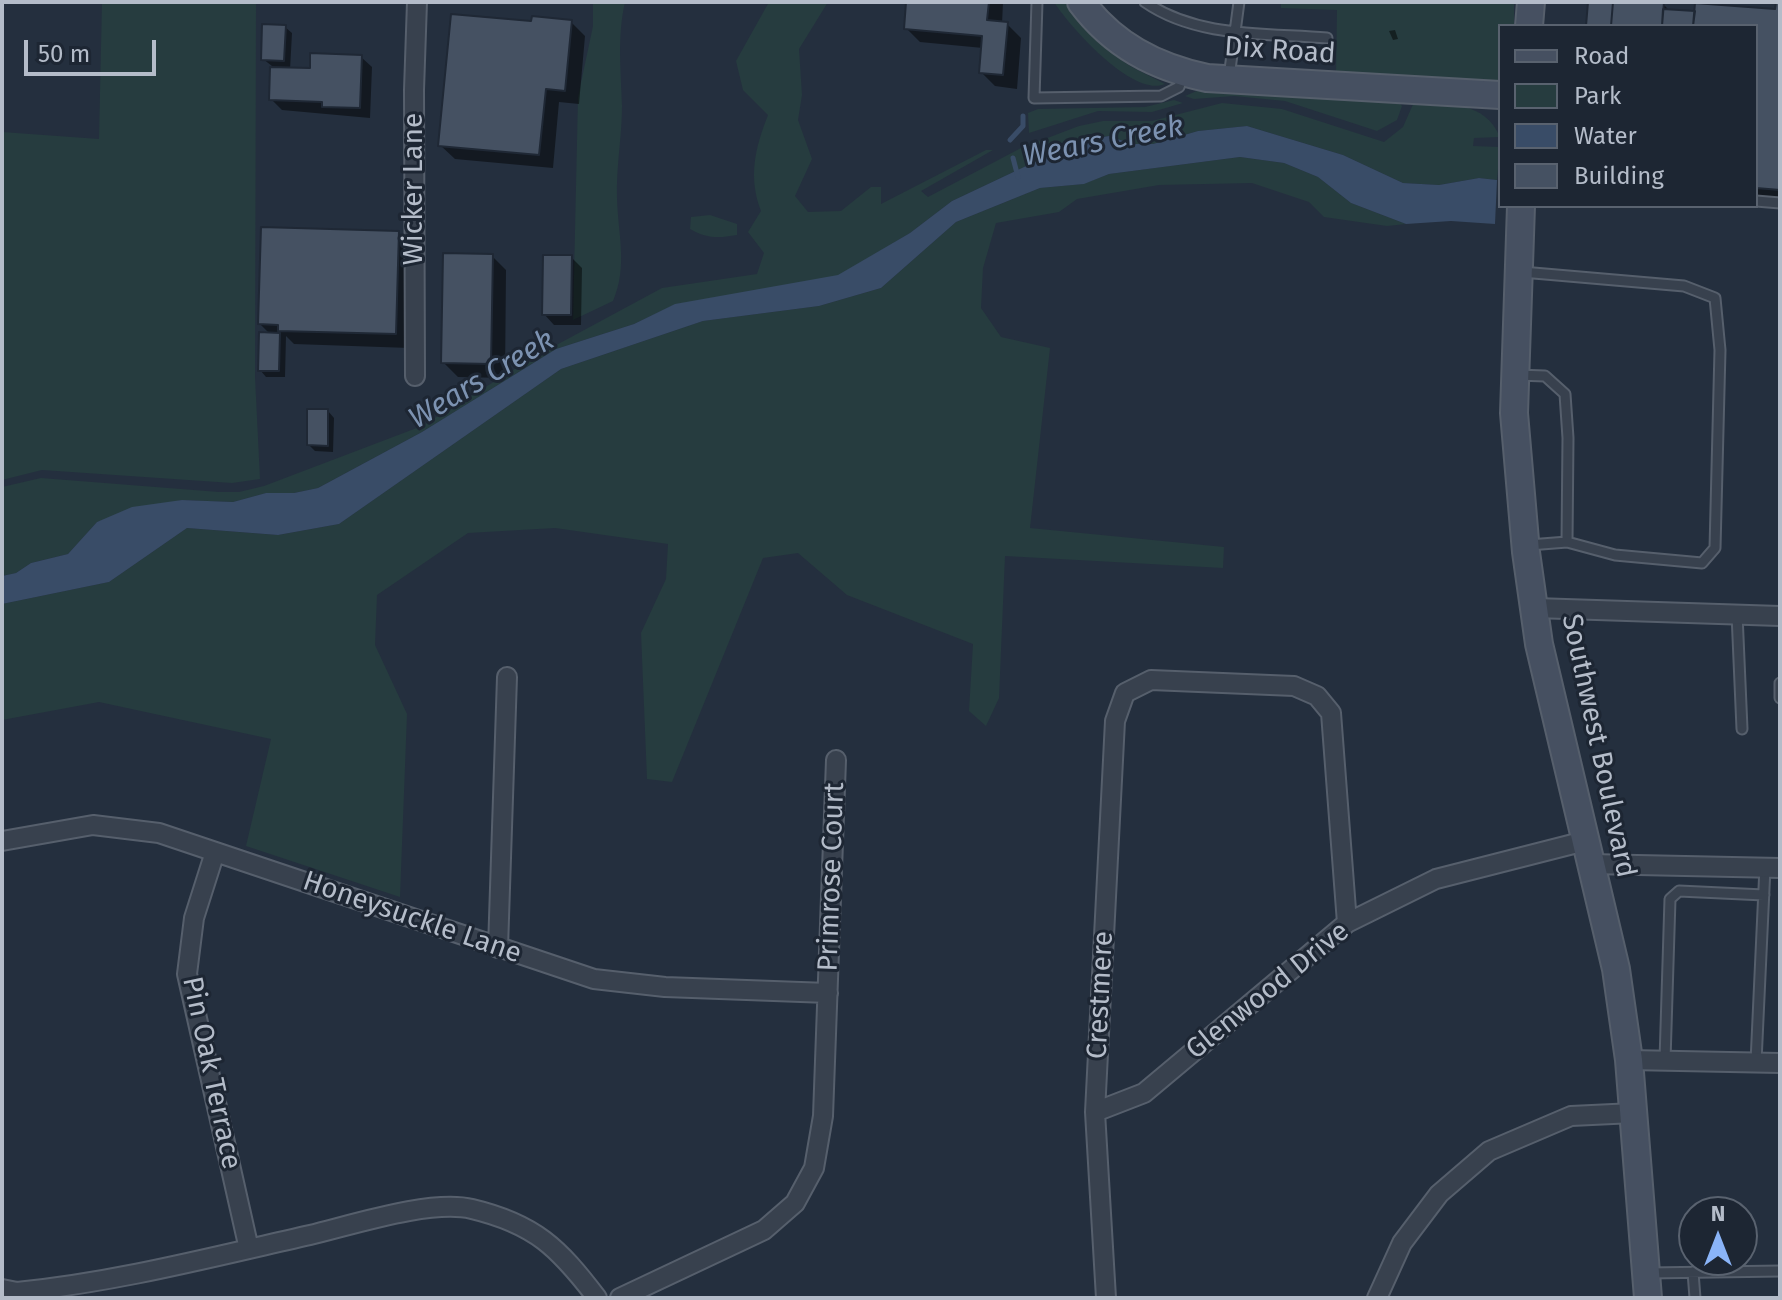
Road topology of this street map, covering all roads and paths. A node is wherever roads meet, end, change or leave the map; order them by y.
1 (417, 2) edge
2 (1037, 2) edge
3 (1081, 2) edge
4 (1145, 2) edge
5 (1239, 2) edge
6 (1531, 2) edge
7 (1529, 24) edge
8 (1233, 31) junction
9 (1327, 38) dead end
10 (1184, 73) junction
11 (1229, 80) junction
12 (1452, 92) junction
13 (1498, 95) edge
14 (1498, 112) edge
15 (1758, 201) edge
16 (1780, 203) edge
17 (1521, 208) edge
18 (1519, 272) junction
19 (1514, 375) junction
20 (415, 376) dead end
21 (1567, 542) junction
22 (1525, 546) junction
23 (1535, 608) junction
24 (1737, 614) junction
25 (1780, 616) edge
26 (507, 677) dead end
27 (1780, 683) edge
28 (1780, 698) edge
29 (1742, 729) dead end
30 (836, 760) dead end
31 (2, 841) edge
32 (215, 852) junction
33 (1587, 852) junction
34 (1773, 868) edge
35 (1764, 895) junction
36 (1347, 923) junction
37 (498, 948) junction
38 (828, 993) junction
39 (1629, 1060) junction
40 (1665, 1060) junction
41 (1756, 1062) junction
42 (1780, 1063) edge
43 (1095, 1112) junction
44 (1634, 1113) junction
45 (249, 1249) junction
46 (1758, 1271) edge
47 (1780, 1271) edge
48 (1680, 1276) edge
49 (1693, 1276) edge
50 (1647, 1286) edge
51 (2, 1289) edge
52 (597, 1298) edge
53 (620, 1298) edge
54 (1106, 1298) edge
55 (1377, 1298) edge
56 (1695, 1298) edge

1 - 20 street, Wicker Lane
2 - 10 lane
3 - 10 main road, Dix Road
4 - 8 lane
5 - 8 lane
6 - 7 main road
8 - 9 lane
8 - 11 lane
10 - 11 main road, Dix Road
11 - 12 main road, Dix Road
12 - 13 main road, Dix Road
12 - 14 main road
15 - 16 lane
17 - 18 main road, Southwest Boulevard
18 - 19 main road, Southwest Boulevard
18 - 21 lane
19 - 21 lane
19 - 22 main road, Southwest Boulevard
21 - 22 lane
22 - 23 main road, Southwest Boulevard
23 - 24 street
23 - 33 main road, Southwest Boulevard
24 - 25 street
24 - 29 lane
26 - 37 street
27 - 28 lane
30 - 38 street, Primrose Court
31 - 32 street, Honeysuckle Lane
32 - 37 street, Honeysuckle Lane
32 - 45 street, Pin Oak Terrace
33 - 34 street, Glenwood Drive
33 - 36 street, Glenwood Drive
33 - 39 main road, Southwest Boulevard
34 - 35 lane
35 - 40 lane
35 - 41 lane
36 - 43 street, Glenwood Drive
36 - 43 street, Crestmere
37 - 38 street, Honeysuckle Lane
38 - 53 street, Primrose Court
39 - 40 street
39 - 44 main road, Southwest Boulevard
40 - 41 street
41 - 42 street
43 - 54 street, Crestmere
44 - 50 main road, Southwest Boulevard
44 - 55 street
45 - 51 street
45 - 52 street
46 - 47 lane
48 - 50 lane
49 - 56 lane

